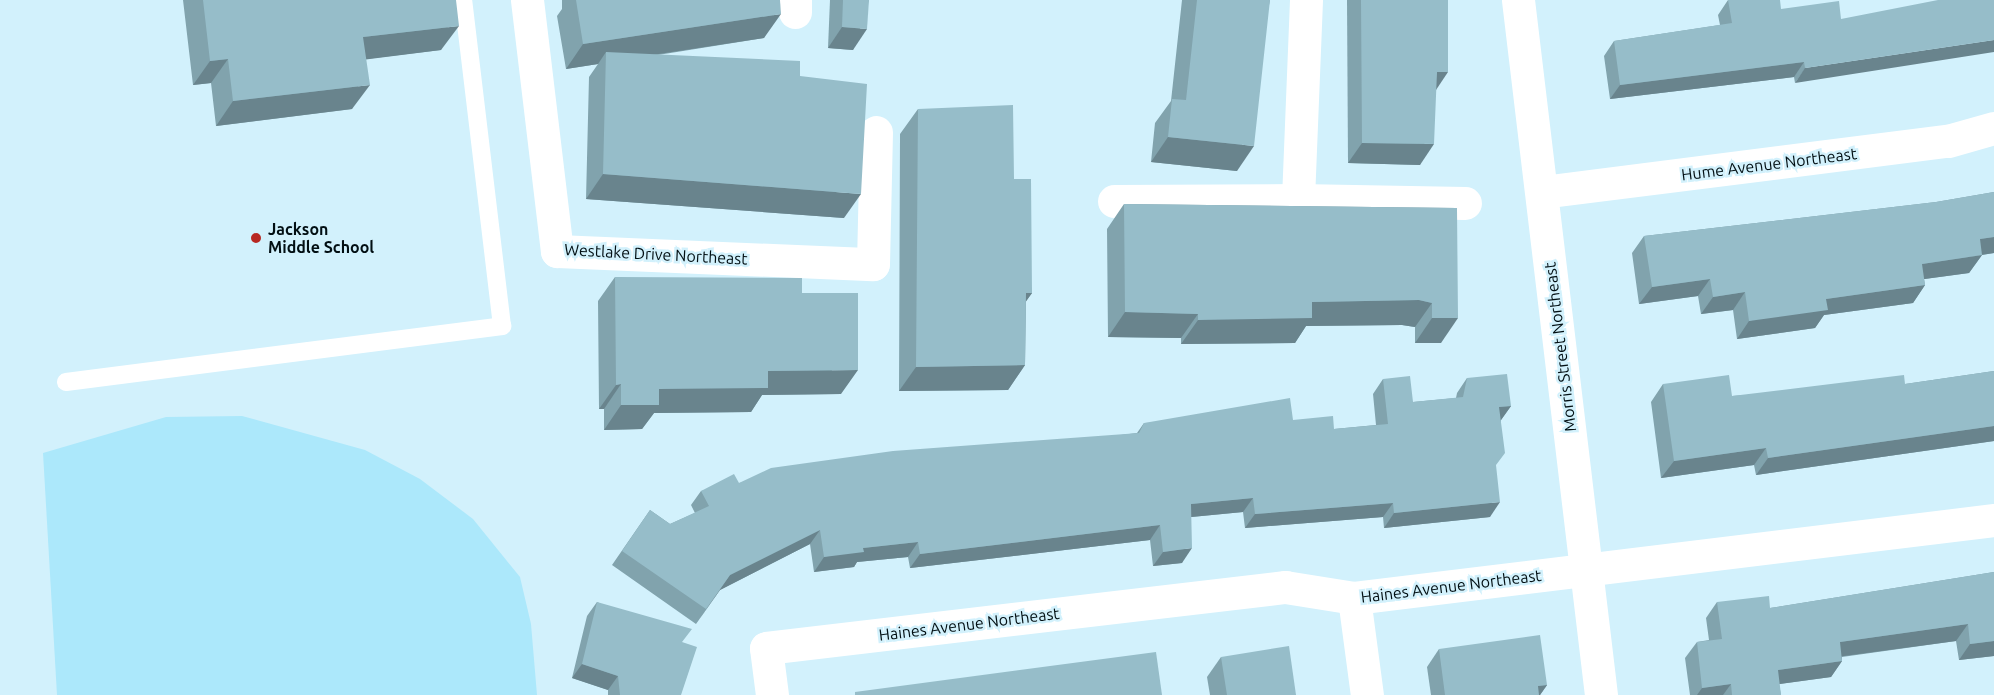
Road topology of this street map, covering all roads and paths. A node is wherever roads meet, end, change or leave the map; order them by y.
1 (463, 0) edge
2 (527, 0) edge
3 (1306, 0) edge
4 (1518, 0) edge
5 (1994, 128) edge
6 (876, 132) dead end
7 (1542, 192) junction
8 (1298, 200) junction
9 (1114, 201) dead end
10 (1465, 203) dead end
11 (66, 382) dead end
12 (1994, 520) edge
13 (1586, 570) junction
14 (1354, 598) junction
15 (772, 695) edge
16 (1367, 695) edge
17 (1601, 695) edge

1 - 11 lane
2 - 6 street, Westlake Drive Northeast
3 - 8 street
4 - 7 street, Morris Street Northeast
5 - 7 street, Hume Avenue Northeast
7 - 13 street, Morris Street Northeast
8 - 9 street
8 - 10 street
12 - 13 street, Haines Avenue Northeast
13 - 14 street, Haines Avenue Northeast
13 - 17 street, Morris Street Northeast
14 - 15 street, Haines Avenue Northeast
14 - 16 street

